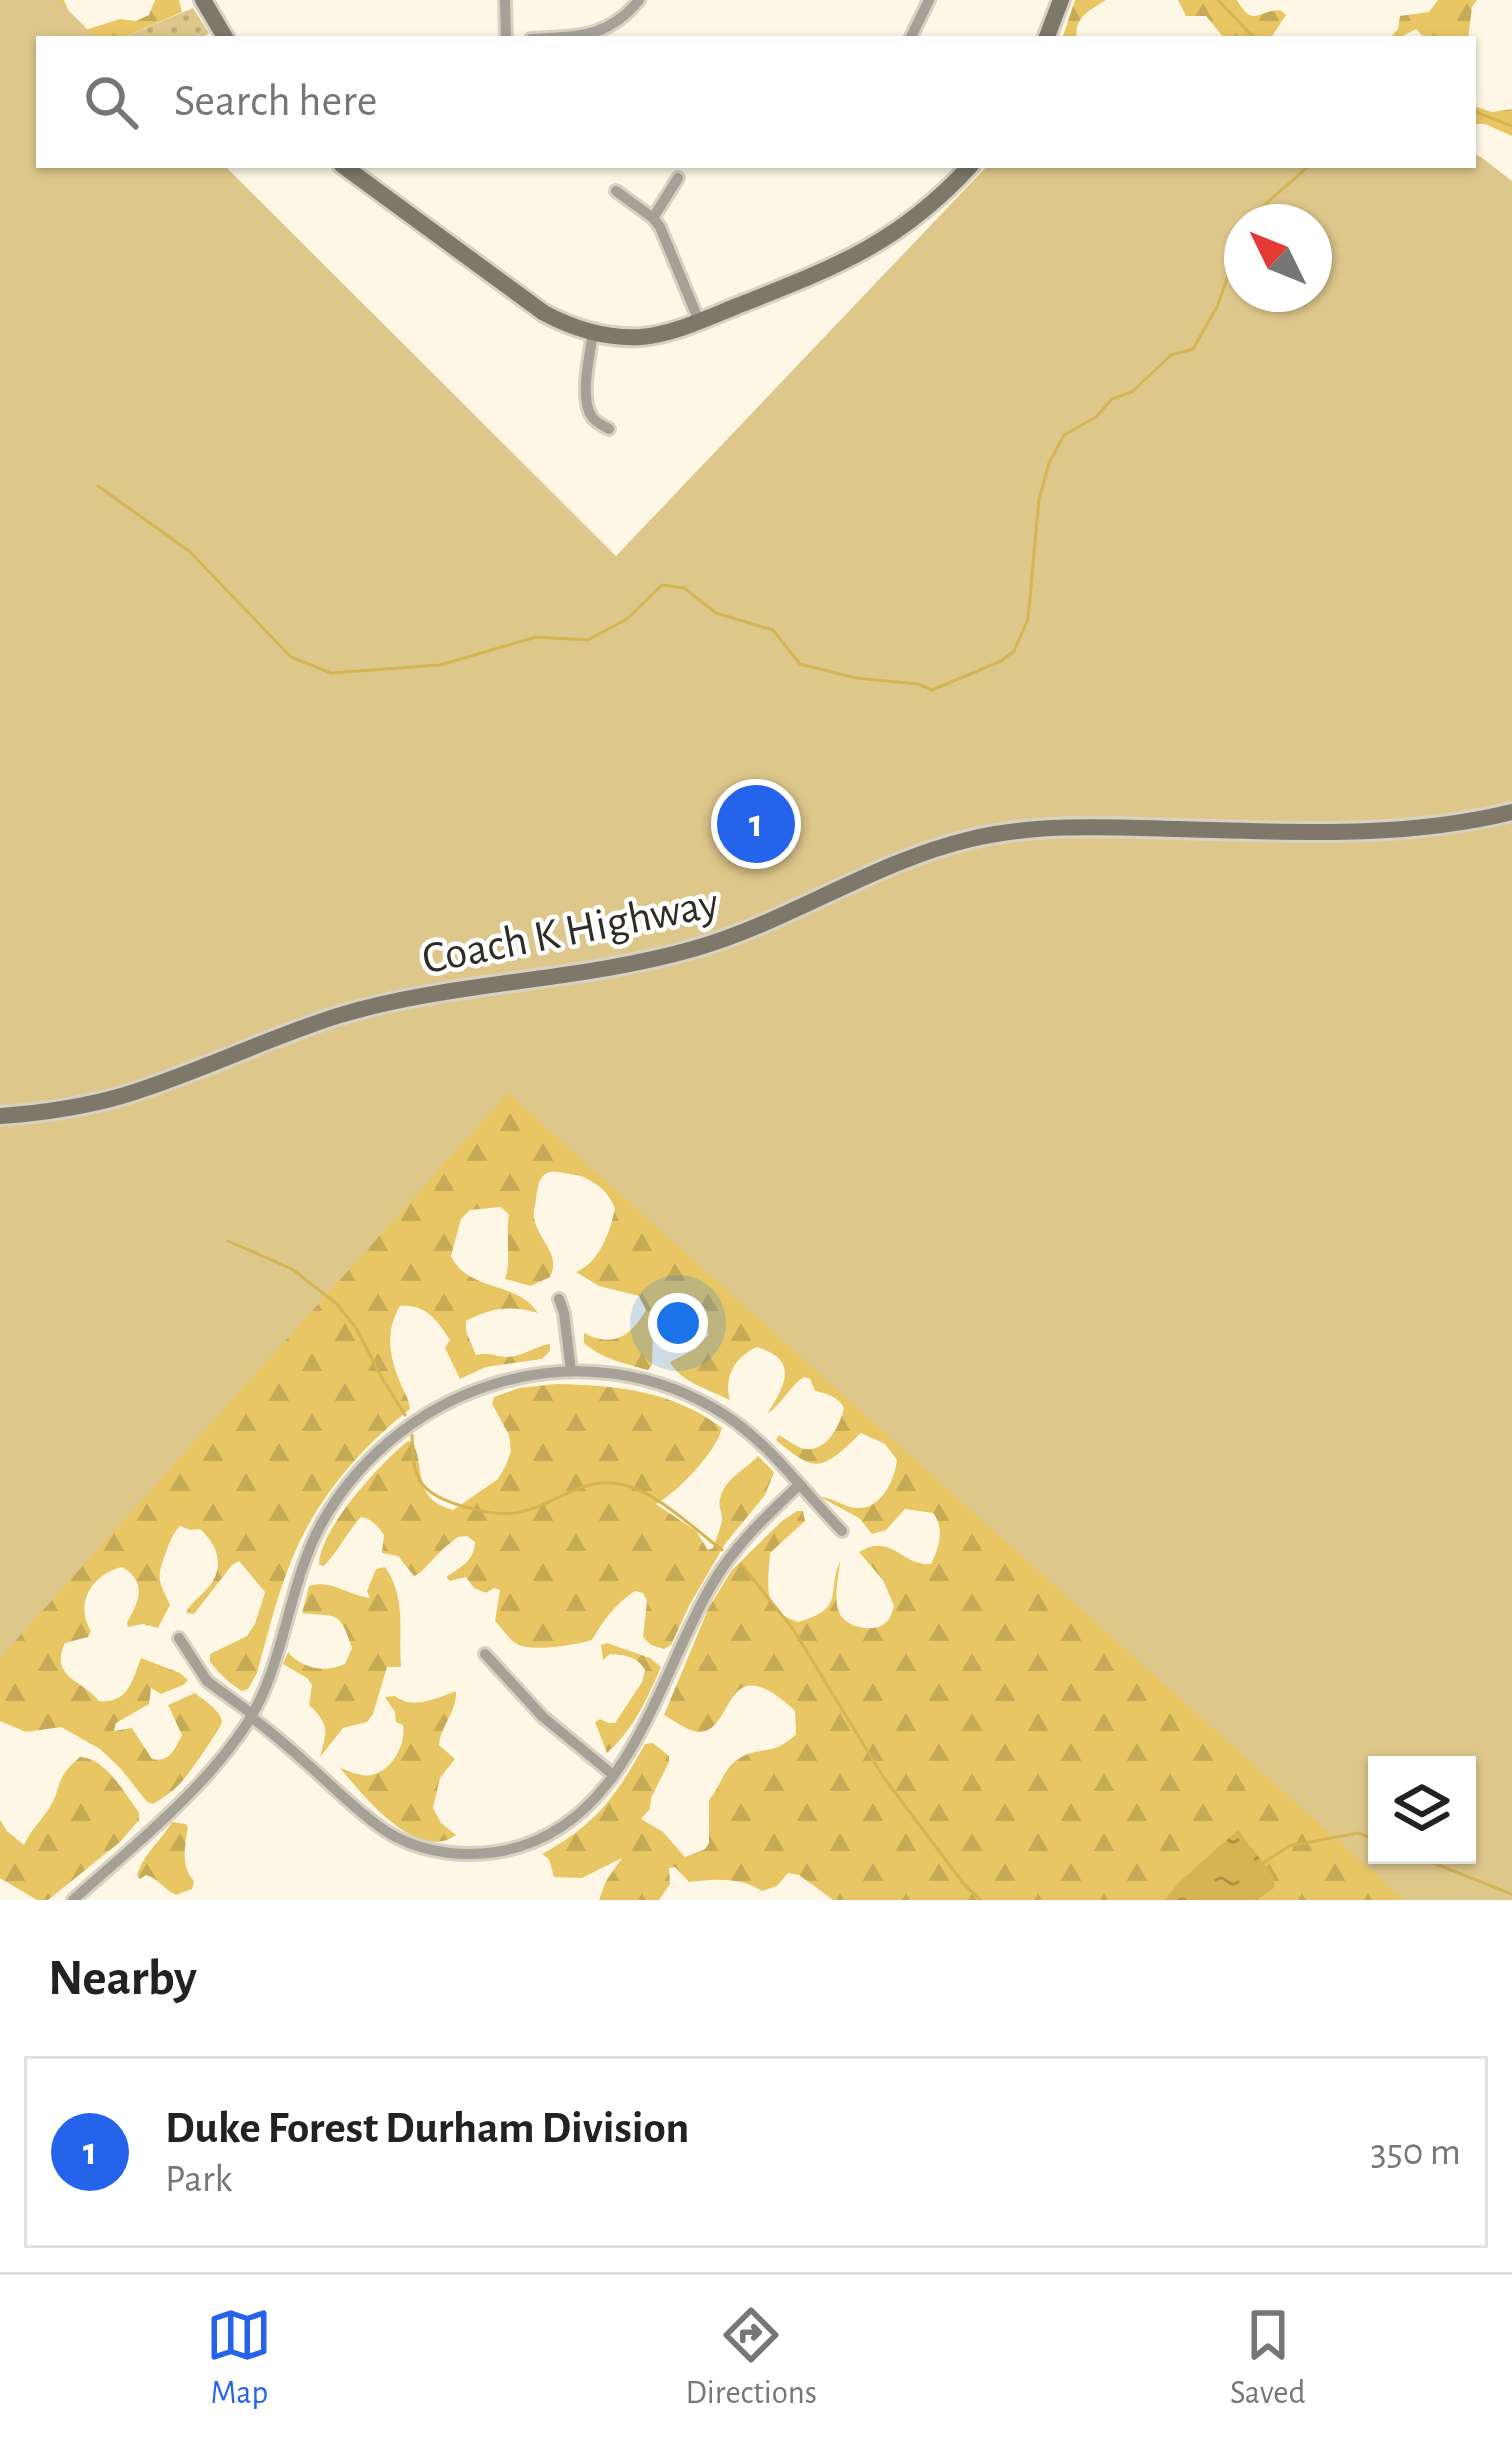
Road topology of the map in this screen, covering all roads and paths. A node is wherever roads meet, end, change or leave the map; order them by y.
1 (203, 0) edge
2 (505, 0) edge
3 (639, 0) edge
4 (928, 0) edge
5 (1060, 0) edge
6 (224, 36) edge
7 (506, 36) edge
8 (560, 36) edge
9 (911, 36) edge
10 (1047, 36) edge
11 (346, 168) edge
12 (968, 168) edge
13 (678, 178) dead end
14 (616, 191) dead end
15 (653, 218) junction
16 (699, 321) junction
17 (593, 333) junction
18 (609, 429) dead end
19 (1512, 812) edge
20 (0, 1116) edge
21 (559, 1299) dead end
22 (571, 1371) junction
23 (799, 1485) junction
24 (842, 1531) dead end
25 (179, 1638) dead end
26 (485, 1654) dead end
27 (252, 1715) junction
28 (612, 1774) junction
29 (73, 1900) edge

1 - 6 street
2 - 7 street
3 - 8 street
4 - 9 street
5 - 10 street
11 - 17 street
12 - 16 street
13 - 15 street
14 - 15 street
15 - 16 street
16 - 17 street
17 - 18 street
19 - 20 street, Coach K Highway
21 - 22 street
22 - 23 street
22 - 27 street
23 - 24 street
23 - 28 street
25 - 27 street
26 - 28 street
27 - 28 street
27 - 29 street

